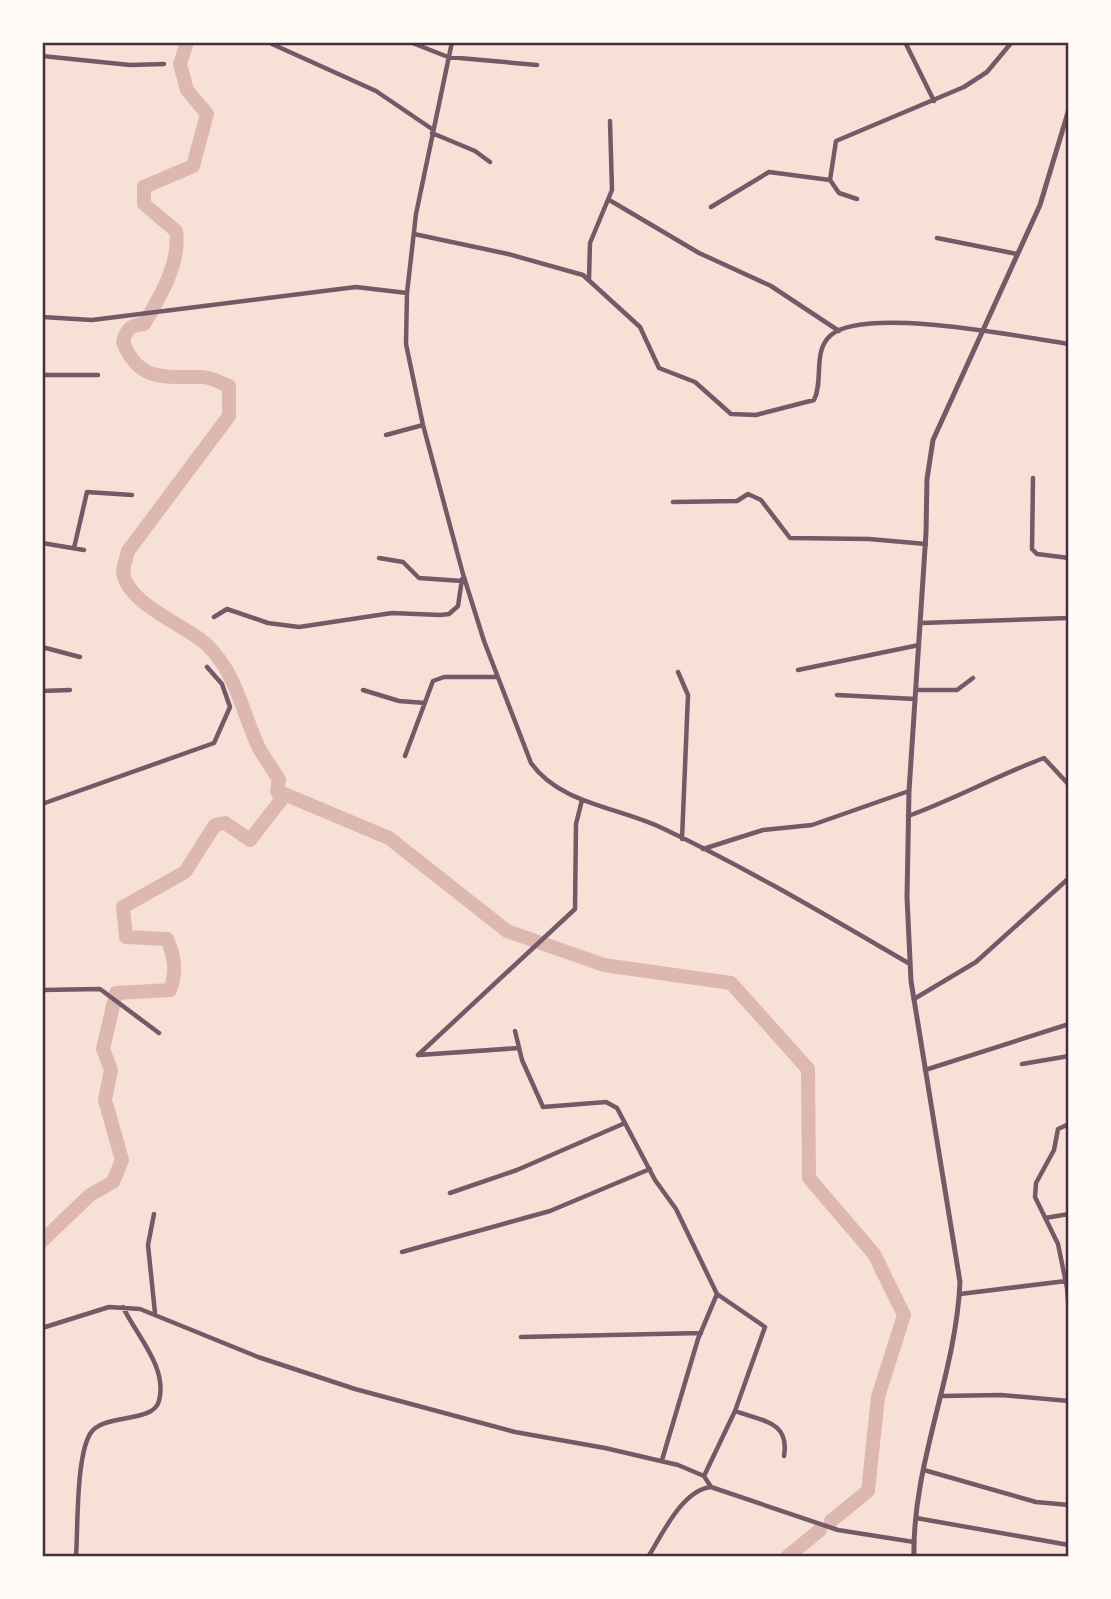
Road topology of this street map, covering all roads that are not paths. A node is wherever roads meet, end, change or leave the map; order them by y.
1 (410, 42) edge
2 (452, 42) edge
3 (905, 42) edge
4 (1012, 42) edge
5 (272, 44) edge
6 (42, 56) edge
7 (448, 57) junction
8 (164, 64) dead end
9 (537, 65) dead end
10 (934, 101) junction
11 (1069, 109) edge
12 (610, 121) dead end
13 (432, 131) junction
14 (490, 162) dead end
15 (830, 180) junction
16 (857, 199) dead end
17 (611, 201) junction
18 (711, 207) dead end
19 (414, 234) junction
20 (937, 239) dead end
21 (1017, 254) junction
22 (589, 280) junction
23 (407, 293) junction
24 (42, 317) edge
25 (839, 331) junction
26 (980, 331) junction
27 (1069, 344) edge
28 (98, 374) dead end
29 (42, 375) edge
30 (423, 425) junction
31 (386, 435) dead end
32 (1033, 478) dead end
33 (132, 495) dead end
34 (673, 502) dead end
35 (42, 543) edge
36 (926, 544) junction
37 (74, 548) junction
38 (84, 550) dead end
39 (379, 558) dead end
40 (1069, 558) edge
41 (462, 577) junction
42 (214, 617) dead end
43 (1069, 618) edge
44 (921, 623) junction
45 (919, 645) junction
46 (42, 647) edge
47 (80, 657) dead end
48 (207, 667) dead end
49 (798, 670) dead end
50 (678, 672) dead end
51 (497, 677) junction
52 (973, 678) dead end
53 (70, 690) dead end
54 (363, 690) dead end
55 (916, 690) junction
56 (42, 691) edge
57 (837, 695) dead end
58 (915, 699) junction
59 (425, 704) junction
60 (405, 755) dead end
61 (1069, 785) edge
62 (909, 791) junction
63 (582, 800) junction
64 (42, 804) edge
65 (908, 816) junction
66 (682, 839) junction
67 (703, 849) junction
68 (1069, 878) edge
69 (910, 964) junction
70 (42, 990) edge
71 (914, 999) junction
72 (1069, 1024) edge
73 (515, 1031) dead end
74 (159, 1033) dead end
75 (519, 1048) junction
76 (1069, 1056) edge
77 (1022, 1064) dead end
78 (925, 1070) junction
79 (625, 1123) junction
80 (1069, 1124) edge
81 (650, 1169) junction
82 (450, 1193) dead end
83 (154, 1214) dead end
84 (1069, 1214) edge
85 (1045, 1218) junction
86 (401, 1252) dead end
87 (1066, 1265) edge
88 (1066, 1281) junction
89 (717, 1294) junction
90 (960, 1294) junction
91 (123, 1307) junction
92 (155, 1313) junction
93 (1069, 1314) edge
94 (42, 1328) edge
95 (701, 1333) junction
96 (521, 1337) dead end
97 (940, 1396) junction
98 (1069, 1401) edge
99 (735, 1411) junction
100 (784, 1456) dead end
101 (662, 1460) junction
102 (924, 1470) junction
103 (704, 1476) junction
104 (710, 1487) junction
105 (1069, 1505) edge
106 (916, 1518) junction
107 (914, 1542) junction
108 (1069, 1545) edge
109 (76, 1557) edge
110 (648, 1557) edge
111 (914, 1557) edge

1 - 7 street
2 - 7 street
3 - 10 street
4 - 10 street
5 - 13 street
6 - 8 street
7 - 9 street
7 - 13 street
10 - 15 street
11 - 21 street
12 - 17 street
13 - 14 street
13 - 19 street
15 - 16 street
15 - 18 street
17 - 22 street
17 - 25 street
19 - 22 street
19 - 23 street
20 - 21 street
21 - 26 street
22 - 25 street
23 - 24 street
23 - 30 street
25 - 26 street
26 - 27 street
26 - 36 street
28 - 29 street
30 - 31 street
30 - 41 street
32 - 40 street
33 - 37 street
34 - 36 street
35 - 37 street
36 - 44 street
37 - 38 street
39 - 41 street
41 - 42 street
41 - 51 street
43 - 44 street
44 - 45 street
45 - 49 street
45 - 55 street
46 - 47 street
48 - 64 street
50 - 66 street
51 - 59 street
51 - 63 street
52 - 55 street
53 - 56 street
54 - 59 street
55 - 58 street
57 - 58 street
58 - 62 street
59 - 60 street
61 - 65 street
62 - 65 street
62 - 67 street
63 - 66 street
63 - 75 street
65 - 69 street
66 - 67 street
67 - 69 street
68 - 71 street
69 - 71 street
70 - 74 street
71 - 78 street
72 - 78 street
73 - 75 street
75 - 79 street
76 - 77 street
78 - 90 street
79 - 81 street
79 - 82 street
80 - 85 street
81 - 86 street
81 - 89 street
83 - 92 street
84 - 85 street
85 - 87 street
87 - 88 street
88 - 90 street
88 - 93 street
89 - 95 street
89 - 99 street
90 - 97 street
91 - 92 street
91 - 94 street
91 - 109 street
92 - 101 street
95 - 96 street
95 - 101 street
97 - 98 street
97 - 102 street
99 - 100 street
99 - 103 street
101 - 103 street
102 - 105 street
102 - 106 street
103 - 104 street
104 - 107 street
104 - 110 street
106 - 107 street
106 - 108 street
107 - 111 street

